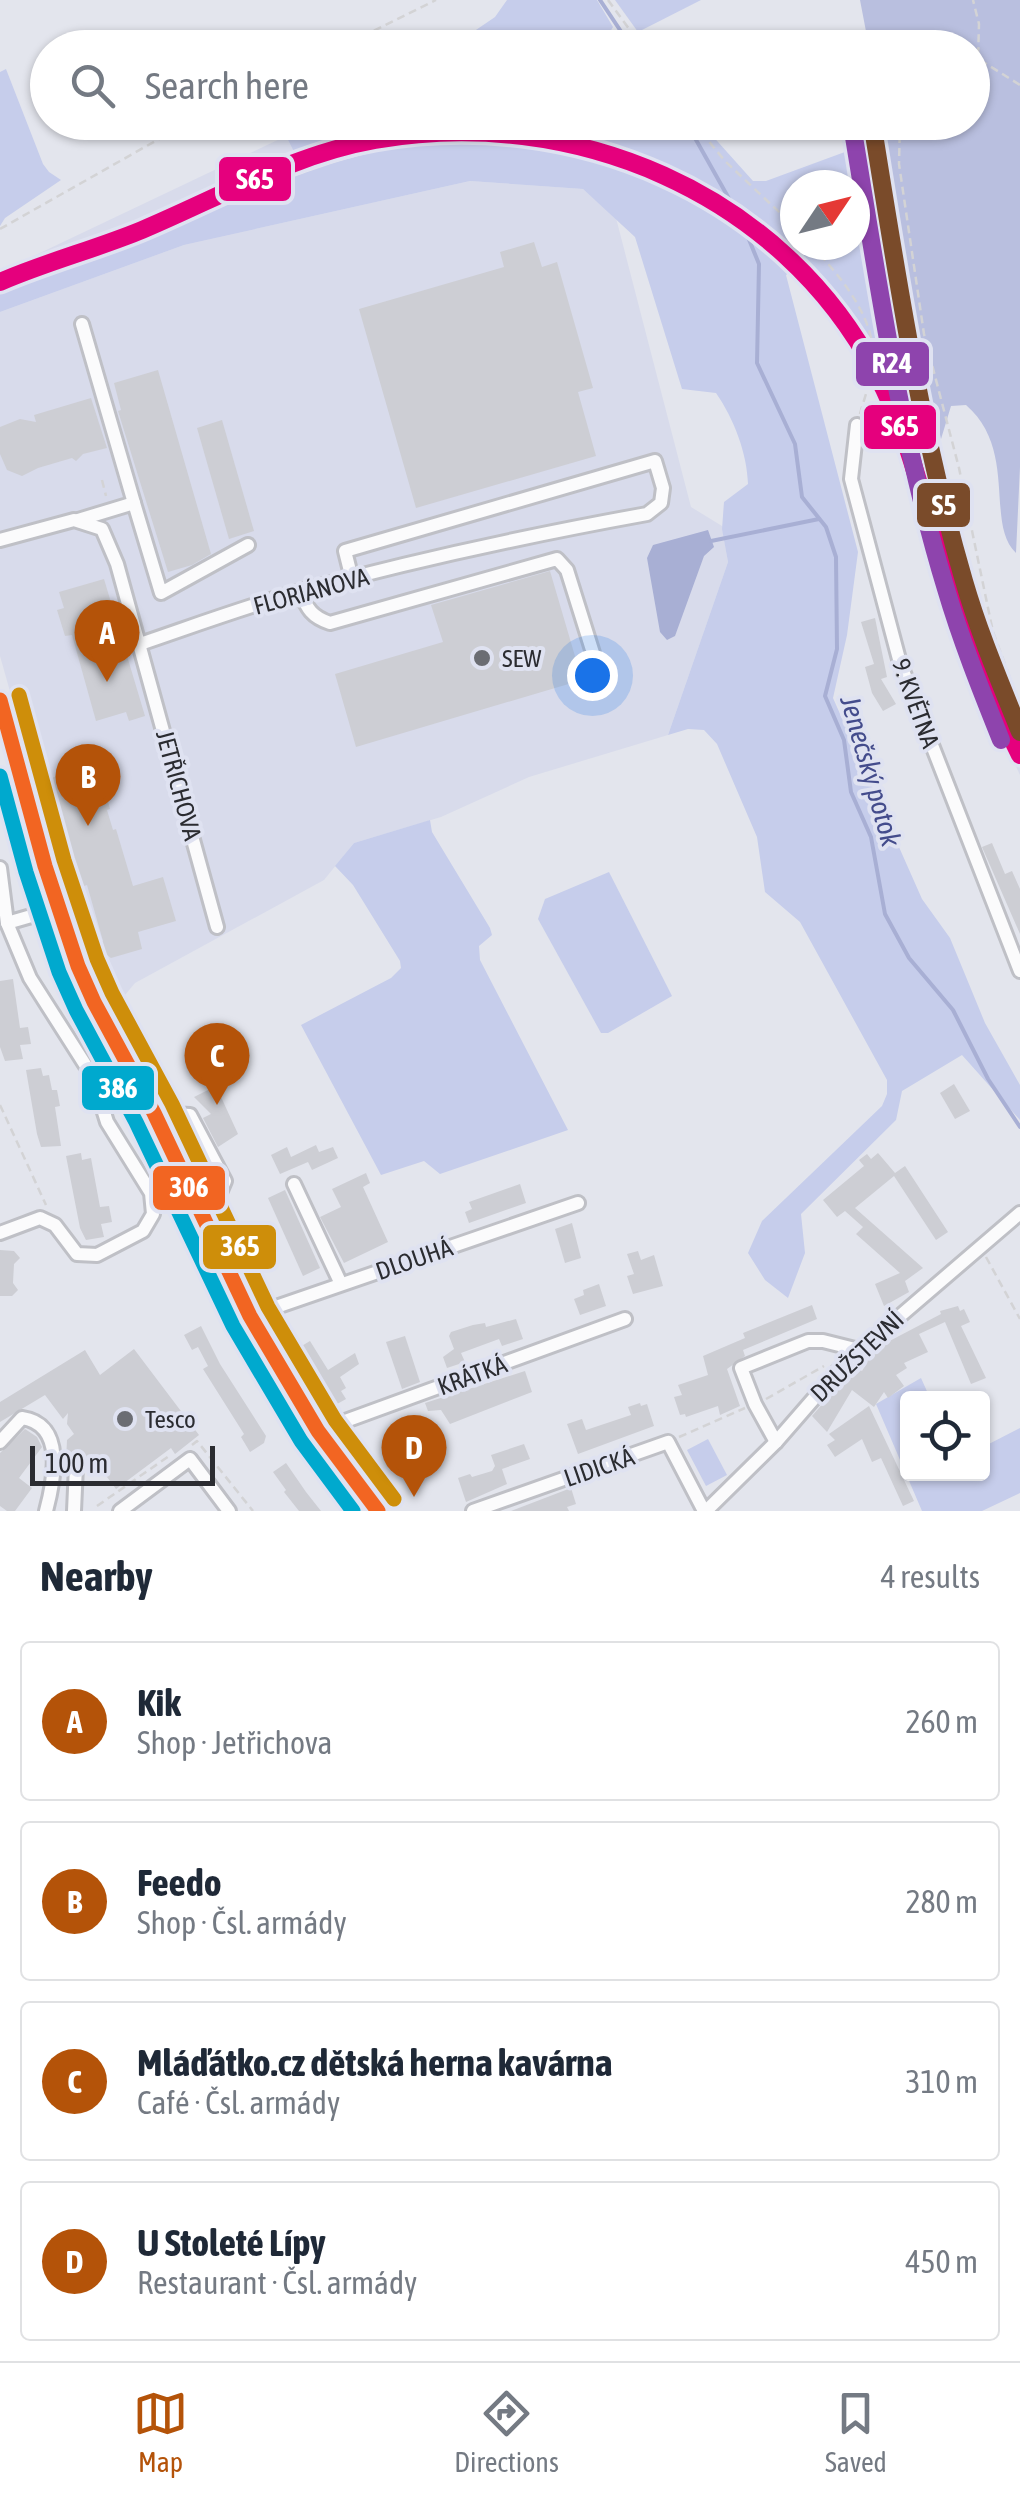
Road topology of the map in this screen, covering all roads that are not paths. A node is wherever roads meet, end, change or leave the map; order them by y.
1 (82, 324) dead end
2 (857, 425) road end
3 (134, 503) junction
4 (76, 521) junction
5 (0, 540) edge
6 (248, 544) dead end
7 (352, 579) junction
8 (300, 591) junction
9 (140, 644) junction
10 (598, 669) dead end
11 (0, 700) edge
12 (0, 868) edge
13 (59, 908) junction
14 (7, 922) junction
15 (217, 927) dead end
16 (1020, 971) edge
17 (154, 1113) junction
18 (294, 1184) dead end
19 (578, 1203) dead end
20 (1020, 1214) edge
21 (207, 1223) junction
22 (0, 1232) edge
23 (341, 1284) junction
24 (250, 1316) junction
25 (625, 1319) dead end
26 (859, 1350) junction
27 (318, 1430) junction
28 (0, 1442) edge
29 (776, 1442) junction
30 (76, 1466) dead end
31 (76, 1510) edge
32 (46, 1511) edge
33 (120, 1511) edge
34 (228, 1511) edge
35 (378, 1511) edge
36 (472, 1511) edge
37 (705, 1511) edge

1 - 3 street
2 - 16 street, 9. KVĚTNA
3 - 4 street
3 - 6 street
4 - 5 street
4 - 9 street
7 - 7 street, FLORIÁNOVA
7 - 8 street, FLORIÁNOVA
8 - 9 street, FLORIÁNOVA
8 - 10 street
9 - 15 street, JETŘICHOVA
11 - 13 main road
12 - 14 street
13 - 14 street
13 - 17 main road
14 - 22 street
17 - 21 main road
17 - 21 street
18 - 23 street
19 - 23 street, DLOUHÁ
20 - 26 street, DRUŽSTEVNÍ
21 - 24 main road
23 - 24 street, DLOUHÁ
24 - 27 main road
25 - 27 street, KRÁTKÁ
26 - 29 street, DRUŽSTEVNÍ
26 - 29 street
27 - 35 main road
28 - 32 street
29 - 37 street, DRUŽSTEVNÍ
30 - 31 street
33 - 34 street
36 - 37 street, LIDICKÁ

